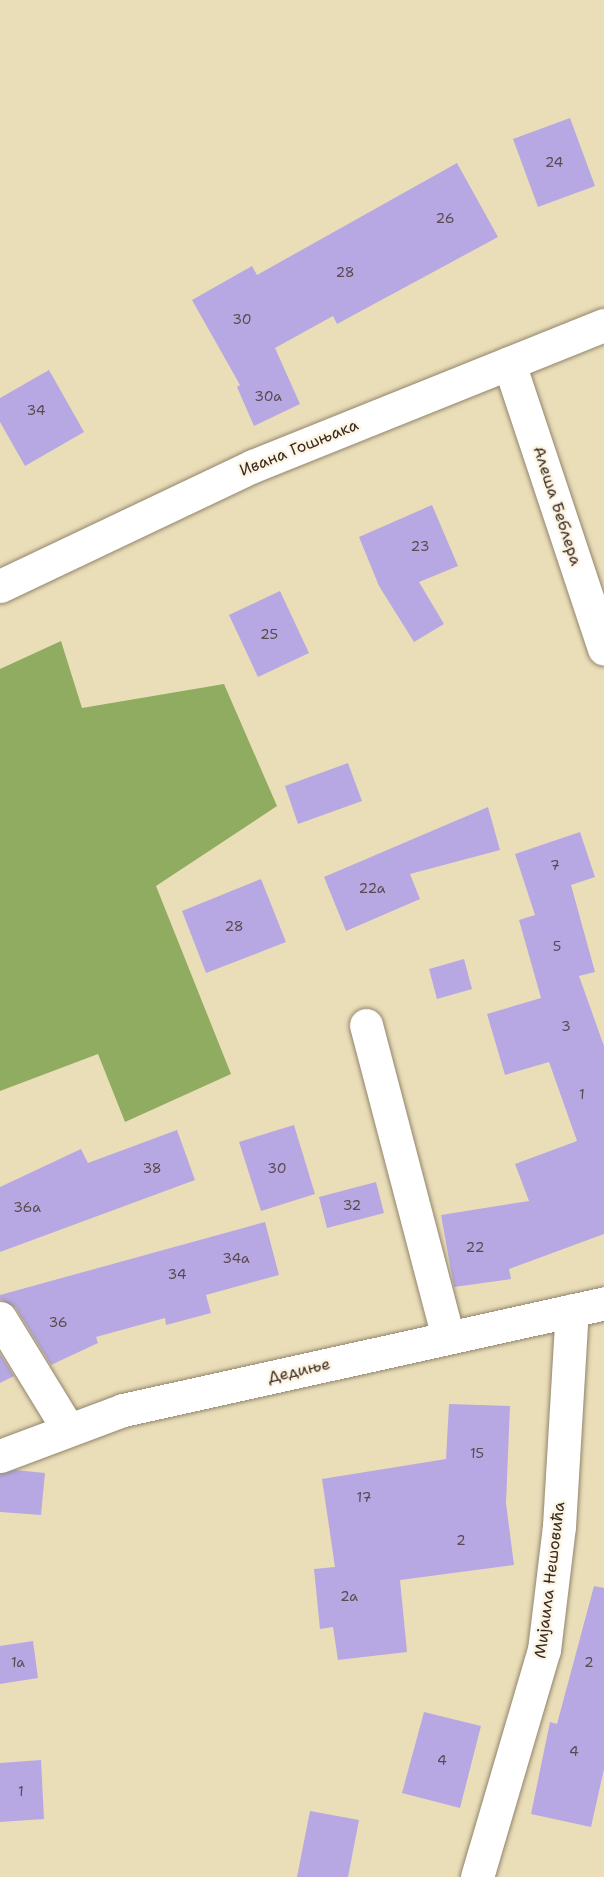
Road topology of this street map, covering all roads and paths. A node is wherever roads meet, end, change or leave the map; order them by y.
1 (604, 325) edge
2 (509, 363) junction
3 (0, 586) edge
4 (604, 649) edge
5 (366, 1025) dead end
6 (604, 1303) edge
7 (572, 1310) junction
8 (0, 1318) edge
9 (448, 1338) junction
10 (68, 1429) junction
11 (0, 1456) edge
12 (477, 1877) edge

1 - 2 street, Ивана Гошњака
2 - 3 street, Ивана Гошњака
2 - 4 street, Алеша Беблера
5 - 9 street
6 - 7 street, Дедиње
7 - 9 street, Дедиње
7 - 12 street, Мијаила Нешовића
8 - 10 street
9 - 10 street, Дедиње
10 - 11 street, Дедиње

